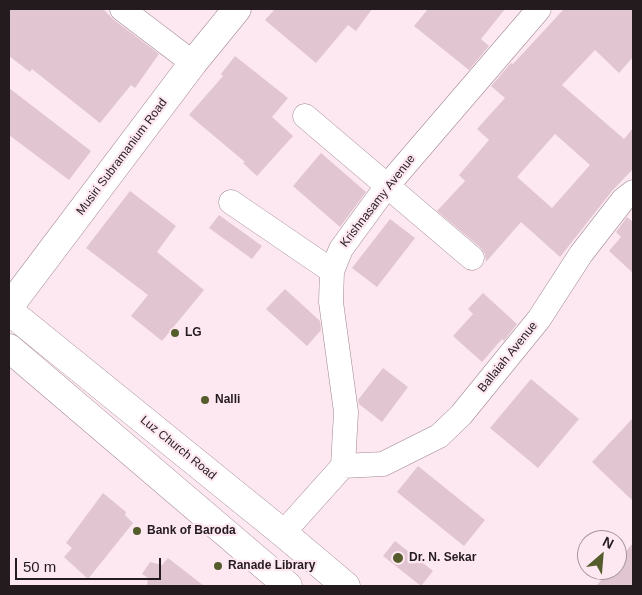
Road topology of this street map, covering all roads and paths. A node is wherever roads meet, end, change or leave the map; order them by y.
1 (122, 9) edge
2 (237, 9) edge
3 (539, 9) edge
4 (193, 63) junction
5 (305, 116) dead end
6 (387, 186) junction
7 (633, 192) edge
8 (231, 202) dead end
9 (472, 258) dead end
10 (332, 271) junction
11 (9, 307) edge
12 (9, 311) edge
13 (9, 348) edge
14 (343, 466) junction
15 (283, 533) junction
16 (288, 586) edge
17 (346, 586) edge

1 - 4 street
2 - 4 main road, Musiri Subramanium Road
3 - 6 street, Krishnasamy Avenue
4 - 11 main road, Musiri Subramanium Road
5 - 6 street
6 - 9 street
6 - 10 street, Krishnasamy Avenue
7 - 14 street, Ballaiah Avenue
8 - 10 street
10 - 14 street, Krishnasamy Avenue
12 - 15 main road, Luz Church Road
13 - 16 main road
14 - 15 street
15 - 17 main road, Luz Church Road

